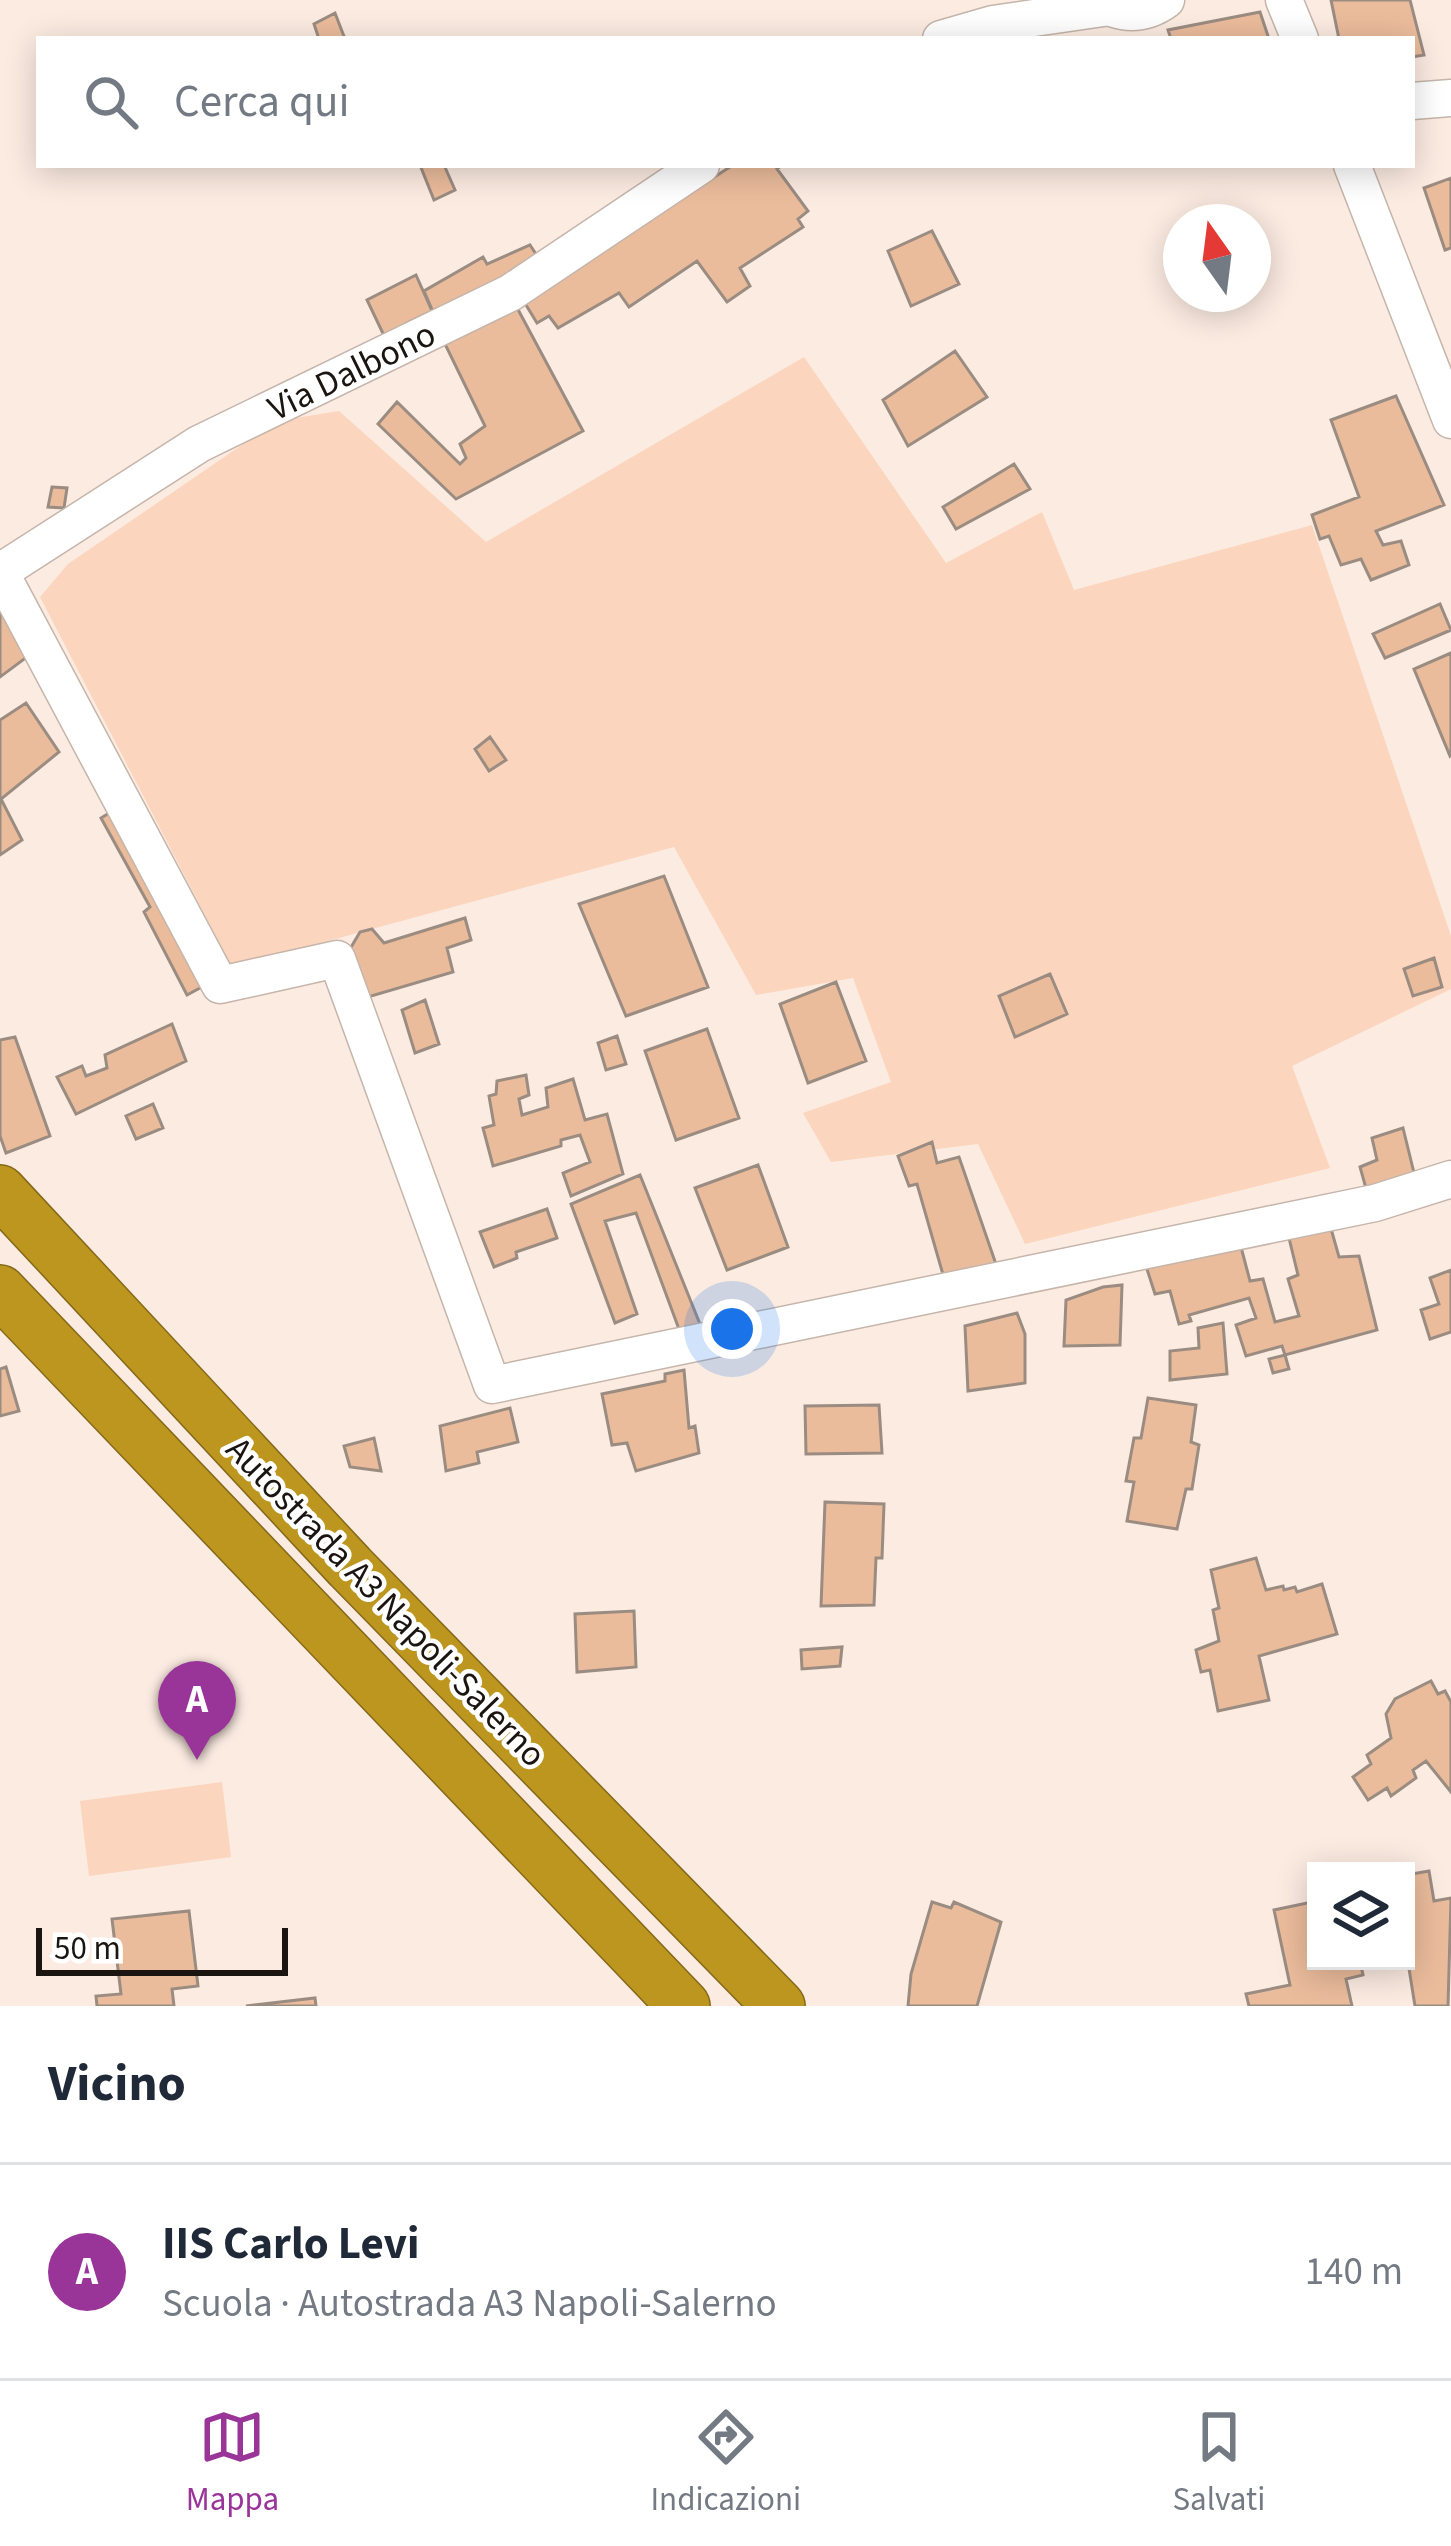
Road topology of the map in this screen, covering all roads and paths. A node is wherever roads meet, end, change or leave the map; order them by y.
1 (1025, 0) edge
2 (1166, 0) edge
3 (1284, 0) edge
4 (1104, 4) edge
5 (993, 24) junction
6 (951, 36) edge
7 (1299, 36) edge
8 (1451, 98) edge
9 (1415, 101) edge
10 (697, 168) edge
11 (1353, 168) edge
12 (1451, 420) edge
13 (0, 572) edge
14 (1451, 1179) edge
15 (0, 1191) edge
16 (0, 1291) edge
17 (684, 2006) edge
18 (779, 2006) edge

1 - 5 street
2 - 4 street
3 - 7 street
4 - 5 street
5 - 6 street
8 - 9 street
10 - 13 street, Via Dalbono
11 - 12 street
13 - 14 street
15 - 18 highway, Autostrada A3 Napoli-Salerno
16 - 17 highway, Autostrada A3 Napoli-Salerno

